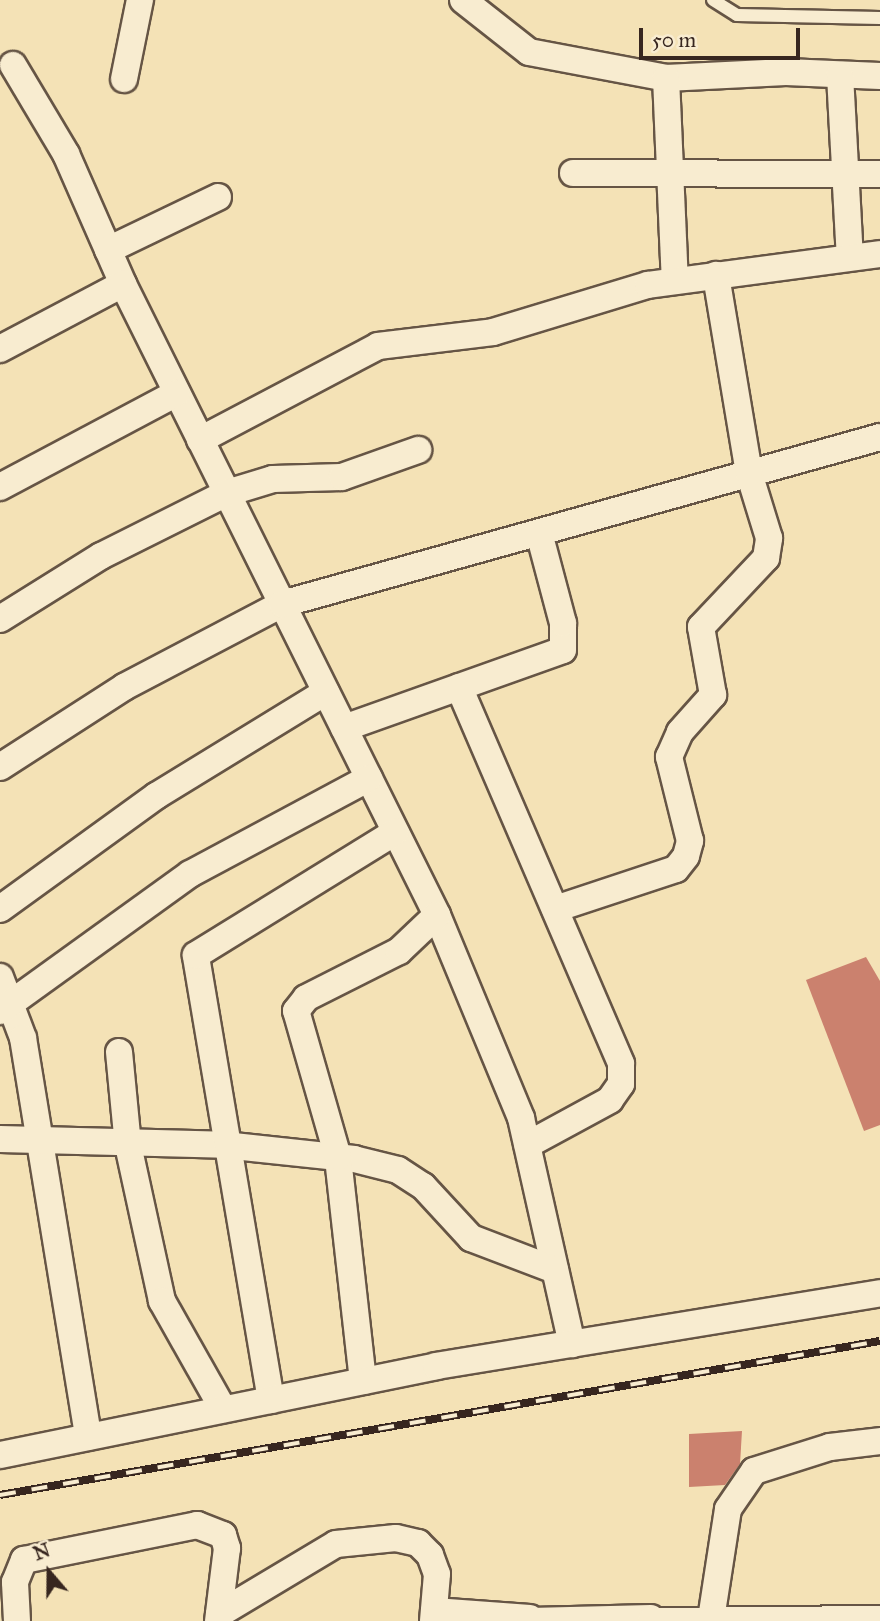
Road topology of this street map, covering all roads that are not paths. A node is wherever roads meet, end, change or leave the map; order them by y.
1 (140, 0) edge
2 (463, 0) edge
3 (713, 0) edge
4 (880, 18) edge
5 (13, 65) dead end
6 (840, 75) junction
7 (880, 76) edge
8 (666, 78) junction
9 (124, 79) dead end
10 (670, 172) junction
11 (573, 173) dead end
12 (845, 173) junction
13 (880, 174) edge
14 (218, 197) dead end
15 (108, 250) junction
16 (880, 254) edge
17 (850, 257) junction
18 (716, 275) junction
19 (675, 281) junction
20 (123, 284) junction
21 (0, 349) edge
22 (177, 393) junction
23 (880, 437) edge
24 (200, 439) junction
25 (418, 450) dead end
26 (749, 473) junction
27 (0, 487) edge
28 (227, 493) junction
29 (539, 533) junction
30 (282, 604) junction
31 (0, 618) edge
32 (460, 687) junction
33 (326, 692) junction
34 (344, 728) junction
35 (0, 767) edge
36 (369, 778) junction
37 (395, 832) junction
38 (0, 909) edge
39 (555, 909) junction
40 (437, 915) junction
41 (0, 977) edge
42 (6, 1006) edge
43 (119, 1052) dead end
44 (0, 1139) edge
45 (37, 1139) junction
46 (224, 1144) junction
47 (128, 1145) junction
48 (527, 1145) junction
49 (338, 1157) junction
50 (555, 1270) junction
51 (880, 1293) edge
52 (572, 1343) junction
53 (363, 1381) junction
54 (271, 1400) junction
55 (223, 1409) junction
56 (89, 1437) junction
57 (880, 1441) edge
58 (0, 1455) edge
59 (433, 1616) edge
60 (218, 1617) edge
61 (530, 1619) edge
62 (711, 1619) junction
63 (651, 1620) edge
64 (872, 1620) edge
65 (16, 1621) edge

1 - 9 street
2 - 8 street
3 - 4 lane
5 - 15 street
6 - 7 street
6 - 8 street
6 - 12 street
8 - 10 street
10 - 11 street
10 - 12 street
10 - 19 street
12 - 13 street
12 - 17 street
14 - 15 street
15 - 20 street
16 - 17 street
17 - 18 street
18 - 19 street
18 - 26 street
19 - 24 street
20 - 21 street
20 - 22 street
22 - 24 street
22 - 27 street
23 - 26 street
24 - 28 street
25 - 28 street
26 - 29 street
26 - 39 street
28 - 30 street
28 - 31 street
29 - 30 street
29 - 32 street
30 - 33 street
30 - 35 street
32 - 34 street
32 - 39 street
33 - 34 street
33 - 38 street
34 - 36 street
36 - 37 street
36 - 42 street
37 - 40 street
37 - 46 street
39 - 48 street
40 - 48 street
40 - 49 street
41 - 42 street
42 - 45 street
43 - 47 street
44 - 45 street
45 - 47 street
45 - 56 street
46 - 47 street
46 - 49 street
46 - 54 street
47 - 55 street
48 - 50 street
49 - 50 street
49 - 53 street
50 - 52 street
51 - 52 street
52 - 53 street
53 - 54 street
54 - 55 street
55 - 56 street
56 - 58 street
57 - 62 street
59 - 60 street
59 - 61 street
60 - 65 street
61 - 63 street
62 - 63 street
62 - 64 street

